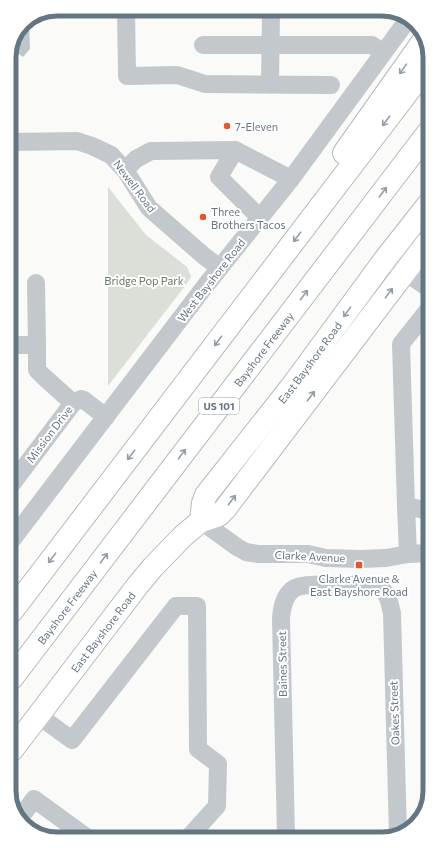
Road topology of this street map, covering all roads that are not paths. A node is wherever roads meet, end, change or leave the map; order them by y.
1 (126, 16) edge
2 (271, 16) edge
3 (406, 23) edge
4 (421, 44) edge
5 (203, 45) dead end
6 (271, 45) junction
7 (384, 53) junction
8 (423, 72) edge
9 (270, 85) junction
10 (332, 85) dead end
11 (423, 139) edge
12 (16, 142) edge
13 (235, 150) junction
14 (125, 170) junction
15 (291, 178) junction
16 (321, 206) junction
17 (423, 211) edge
18 (260, 218) junction
19 (392, 251) junction
20 (419, 260) edge
21 (220, 268) junction
22 (423, 272) edge
23 (36, 283) dead end
24 (423, 317) edge
25 (16, 345) edge
26 (37, 345) junction
27 (73, 403) junction
28 (106, 417) junction
29 (16, 478) edge
30 (406, 506) junction
31 (423, 510) edge
32 (201, 521) junction
33 (16, 534) edge
34 (423, 553) edge
35 (408, 554) junction
36 (385, 593) joint
37 (16, 606) edge
38 (16, 673) edge
39 (38, 716) junction
40 (16, 745) edge
41 (23, 814) edge
42 (398, 829) edge
43 (81, 832) edge
44 (194, 832) edge
45 (286, 832) edge

1 - 9 street
2 - 6 street
3 - 7 street, West Bayshore Road
4 -> 16 main road
5 - 6 street
6 - 7 street
6 - 9 street
7 - 15 street, West Bayshore Road
8 -> 16 main road
9 - 10 street
38 -> 11 main road, Bayshore Freeway / US 101
12 - 14 street, Newell Road
13 - 14 street
13 - 15 street
13 - 18 street
14 - 21 street, Newell Road
15 - 18 street, West Bayshore Road
16 -> 37 main road
17 - 19 main road, East Bayshore Road
18 - 21 street, West Bayshore Road
19 - 20 street
19 -> 32 main road, East Bayshore Road
20 - 22 street
32 -> 20 main road, East Bayshore Road
21 - 28 street, West Bayshore Road
23 - 26 street, Mission Drive
24 - 30 street
25 - 26 street
26 - 27 street, Mission Drive
27 - 28 street, Mission Drive
27 - 29 street, Mission Drive
28 - 33 street, West Bayshore Road
30 - 31 street
30 - 35 street
32 - 35 street, Clarke Avenue
32 - 39 main road, East Bayshore Road
34 - 35 street, Clarke Avenue
36 - 42 street, Oakes Street
36 - 45 street, Baines Street
39 - 40 main road, East Bayshore Road
39 - 44 street
41 - 43 street

